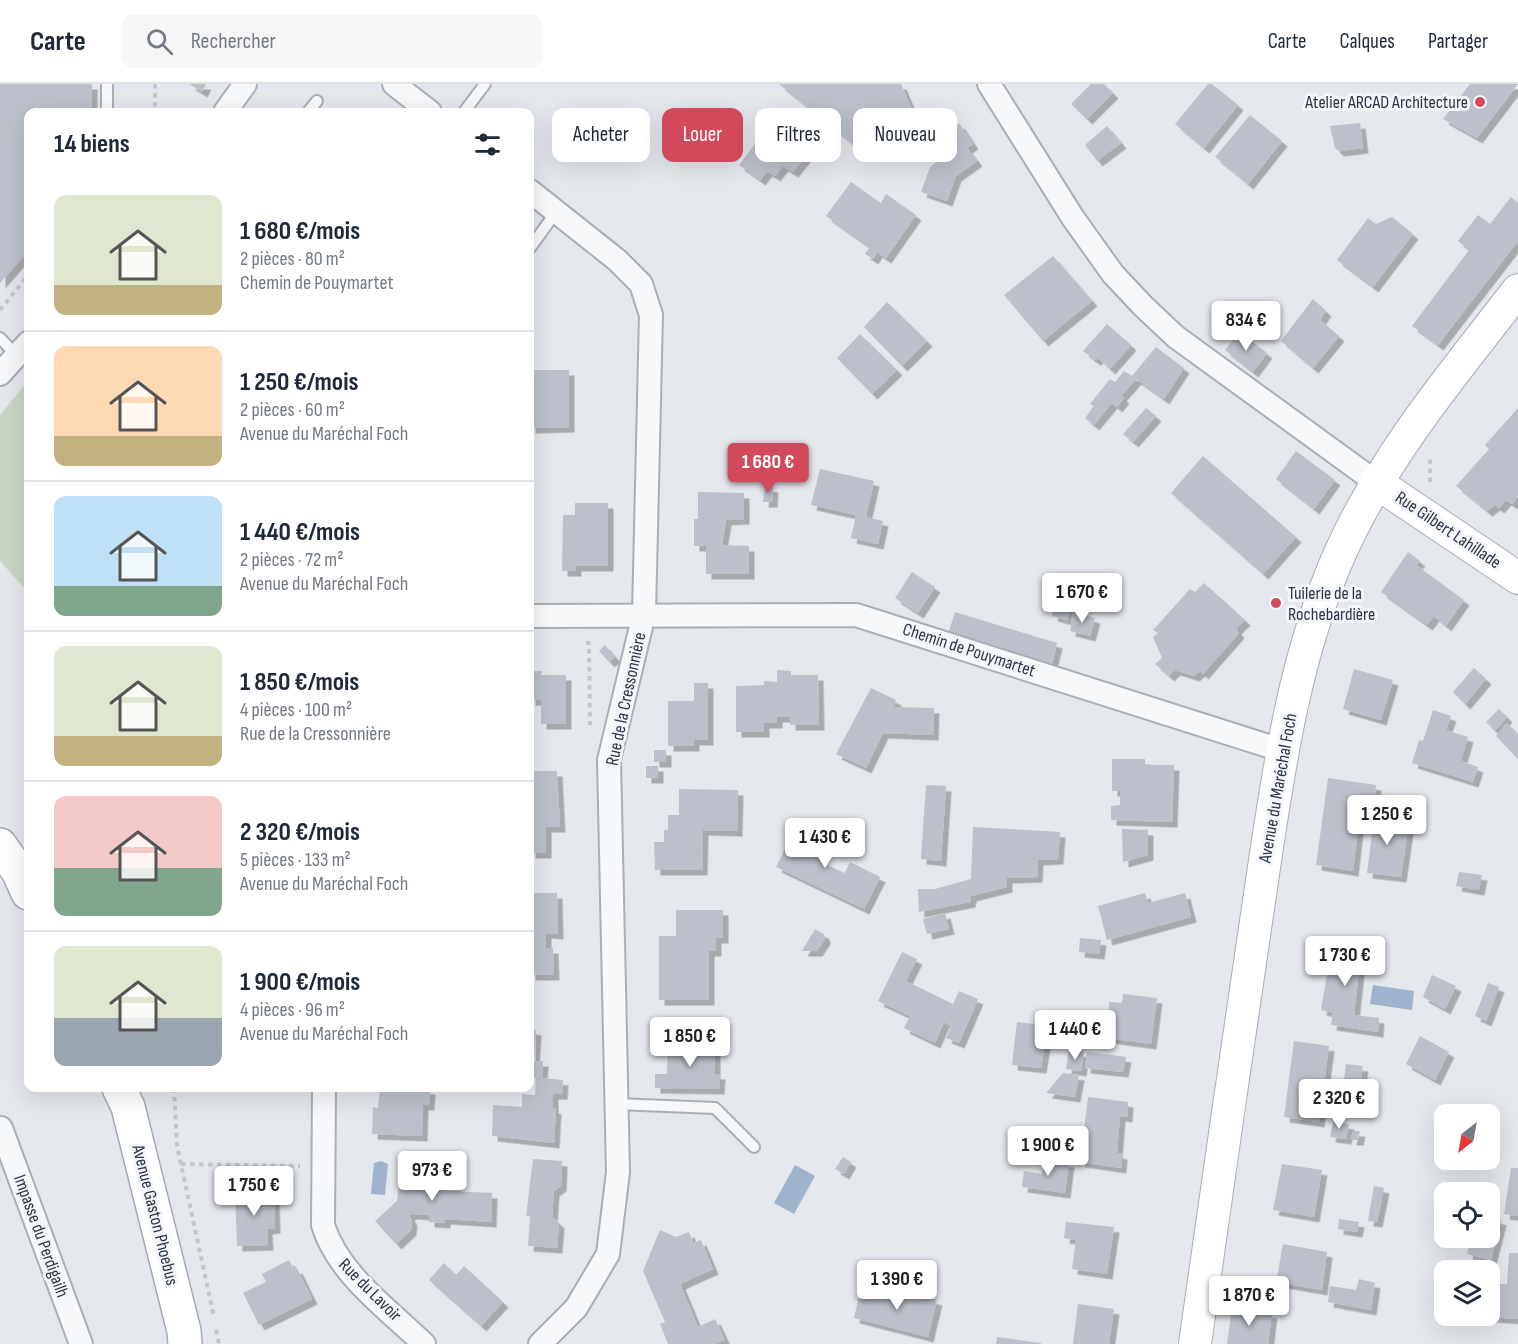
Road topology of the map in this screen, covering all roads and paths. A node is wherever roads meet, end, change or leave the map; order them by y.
1 (107, 84) edge
2 (155, 84) edge
3 (245, 84) edge
4 (394, 84) edge
5 (485, 84) edge
6 (989, 84) edge
7 (317, 101) dead end
8 (107, 108) edge
9 (155, 108) edge
10 (228, 108) edge
11 (311, 108) edge
12 (425, 108) edge
13 (467, 108) edge
14 (534, 194) edge
15 (556, 212) junction
16 (534, 242) edge
17 (24, 280) edge
18 (1518, 290) edge
19 (0, 310) edge
20 (0, 338) edge
21 (23, 349) edge
22 (0, 374) edge
23 (1377, 483) junction
24 (1518, 578) edge
25 (644, 614) junction
26 (534, 616) edge
27 (579, 642) dead end
28 (1284, 752) junction
29 (609, 760) junction
30 (0, 845) edge
31 (24, 884) edge
32 (121, 1092) edge
33 (174, 1092) edge
34 (324, 1092) edge
35 (617, 1104) junction
36 (2, 1128) dead end
37 (754, 1147) dead end
38 (181, 1164) junction
39 (322, 1166) junction
40 (81, 1344) edge
41 (184, 1344) edge
42 (219, 1344) edge
43 (424, 1344) edge
44 (540, 1344) edge
45 (1195, 1344) edge

1 - 8 lane
2 - 9 path
3 - 10 street
4 - 12 street
5 - 13 lane
6 - 23 street
7 - 11 lane
14 - 15 street, Rue de la Cressonnière
15 - 16 lane
15 - 25 street, Rue de la Cressonnière
17 - 19 path
18 - 23 main road, Avenue du Maréchal Foch
20 - 21 lane
21 - 22 street
23 - 24 main road, Rue Gilbert Lahillade
23 - 28 main road, Avenue du Maréchal Foch
25 - 26 street
25 - 28 street, Chemin de Pouymartet
25 - 29 street, Rue de la Cressonnière
27 - 29 path
28 - 45 main road, Avenue du Maréchal Foch
29 - 35 street, Rue de la Cressonnière
30 - 31 main road
32 - 41 main road, Avenue Gaston Phoebus
33 - 38 path
34 - 39 street, Rue du Lavoir
35 - 37 lane
35 - 44 street, Rue de la Cressonnière
36 - 40 street, Impasse du Perdigailh
38 - 39 path
38 - 42 path
39 - 43 street, Rue du Lavoir

